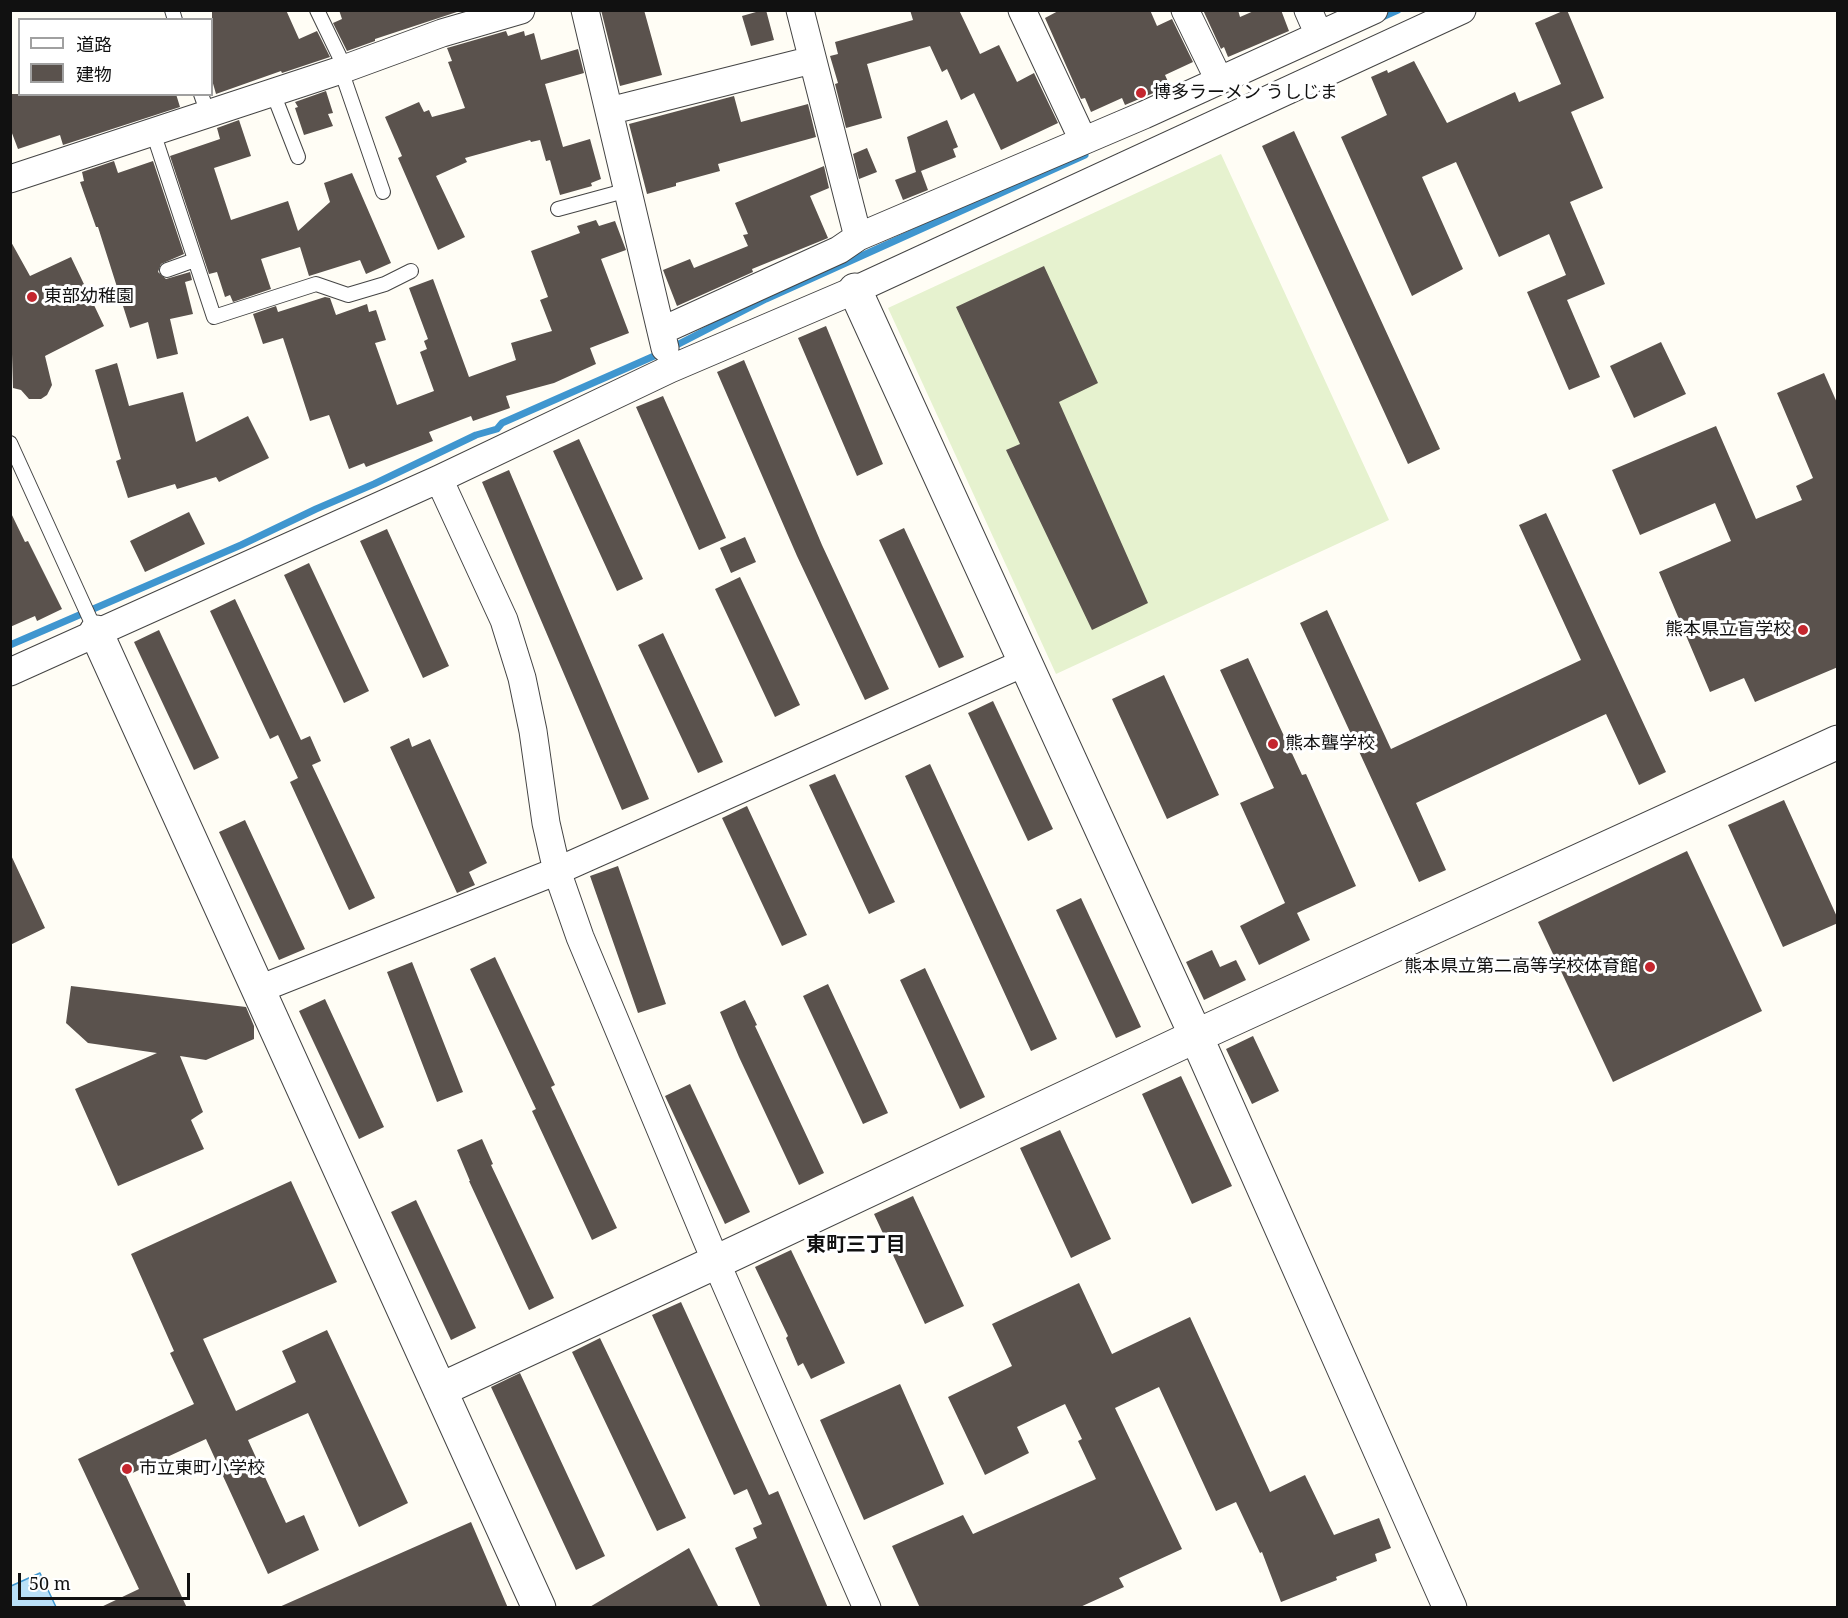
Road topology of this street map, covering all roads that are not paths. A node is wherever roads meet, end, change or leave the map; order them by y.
1 (317, 10) edge
2 (521, 10) edge
3 (585, 10) edge
4 (800, 10) edge
5 (1022, 10) edge
6 (1185, 10) edge
7 (1308, 10) edge
8 (1374, 10) edge
9 (1462, 10) edge
10 (1319, 35) junction
11 (812, 60) junction
12 (343, 69) junction
13 (1219, 80) junction
14 (273, 93) junction
15 (204, 104) edge
16 (609, 111) junction
17 (1144, 115) junction
18 (153, 132) junction
19 (1083, 140) junction
20 (1161, 150) junction
21 (298, 157) dead end
22 (10, 179) edge
23 (628, 190) junction
24 (383, 192) dead end
25 (558, 209) dead end
26 (858, 237) junction
27 (195, 260) junction
28 (167, 270) dead end
29 (411, 272) dead end
30 (855, 290) junction
31 (661, 332) junction
32 (670, 369) junction
33 (10, 443) edge
34 (439, 479) junction
35 (96, 632) junction
36 (1026, 662) junction
37 (11, 670) edge
38 (1838, 742) edge
39 (557, 871) junction
40 (257, 990) junction
41 (1196, 1036) junction
42 (716, 1262) junction
43 (440, 1389) junction
44 (539, 1608) edge
45 (867, 1608) edge
46 (1450, 1608) edge

1 - 12 lane
2 - 12 street
3 - 16 street
4 - 11 street
5 - 19 street
6 - 13 street
7 - 10 street
8 - 10 street
9 - 20 street
10 - 13 street
11 - 16 street
11 - 26 street
12 - 14 street
12 - 24 lane
13 - 17 street
14 - 15 street
14 - 21 lane
15 - 18 street
16 - 23 street
17 - 19 street
17 - 20 street
18 - 22 street
18 - 27 lane
19 - 26 street
20 - 30 street
23 - 25 lane
23 - 31 street
26 - 31 street
27 - 28 lane
27 - 29 lane
30 - 32 street
30 - 36 street
31 - 32 street
32 - 34 street
33 - 35 lane
34 - 35 street
34 - 39 street
35 - 37 street
35 - 40 street
36 - 39 street
36 - 41 street
38 - 41 street
39 - 40 street
39 - 42 street
40 - 43 street
41 - 42 street
41 - 46 street
42 - 43 street
42 - 45 street
43 - 44 street

